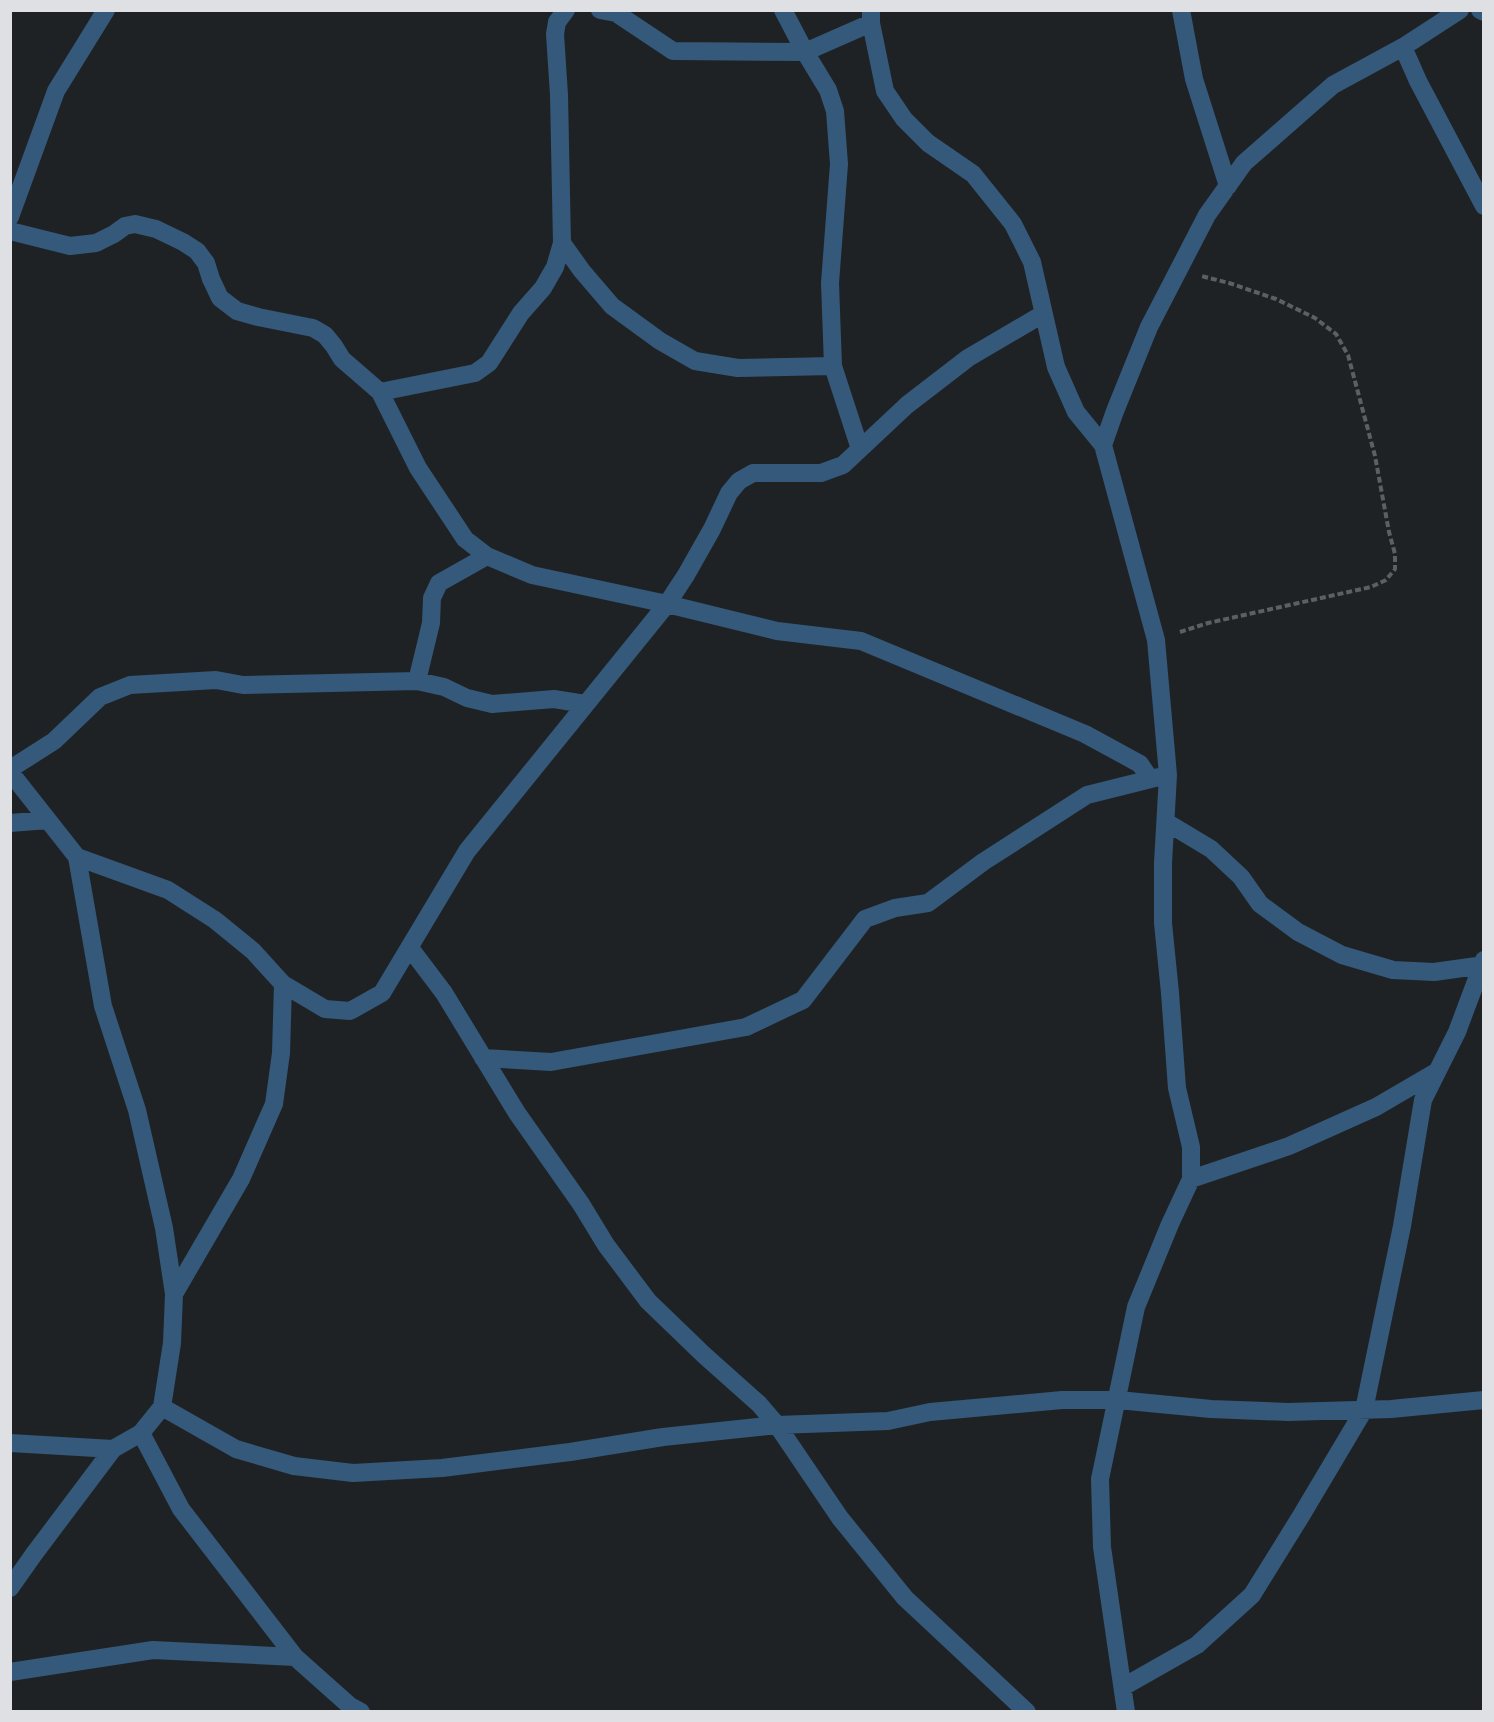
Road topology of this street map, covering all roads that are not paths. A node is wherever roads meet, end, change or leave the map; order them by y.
1 (106, 10) edge
2 (566, 10) edge
3 (600, 10) edge
4 (783, 10) edge
5 (1181, 10) edge
6 (1461, 10) edge
7 (871, 17) edge
8 (1403, 47) junction
9 (805, 52) junction
10 (1228, 186) junction
11 (1484, 206) edge
12 (10, 217) edge
13 (10, 231) edge
14 (562, 243) junction
15 (1043, 314) junction
16 (833, 366) junction
17 (380, 392) junction
18 (1103, 445) junction
19 (860, 449) junction
20 (486, 556) junction
21 (667, 604) junction
22 (417, 681) junction
23 (585, 704) junction
24 (10, 770) edge
25 (1168, 775) junction
26 (1150, 780) junction
27 (48, 820) junction
28 (1166, 822) junction
29 (10, 823) edge
30 (77, 857) junction
31 (410, 948) junction
32 (1483, 963) edge
33 (283, 984) junction
34 (483, 1058) junction
35 (1436, 1072) junction
36 (1191, 1179) junction
37 (174, 1294) junction
38 (1118, 1400) junction
39 (1484, 1400) edge
40 (162, 1407) junction
41 (1364, 1410) junction
42 (777, 1425) junction
43 (141, 1433) junction
44 (10, 1443) edge
45 (113, 1449) junction
46 (10, 1588) edge
47 (295, 1657) junction
48 (10, 1672) edge
49 (1123, 1687) junction
50 (354, 1710) edge
51 (1027, 1712) edge
52 (1126, 1712) edge

1 - 12 street
2 - 14 street
3 - 9 street
4 - 9 street
5 - 10 street
6 - 8 street
7 - 9 street
7 - 15 street
8 - 10 street
8 - 11 street
9 - 16 street
10 - 18 street
13 - 17 street
14 - 16 street
14 - 17 street
15 - 18 street
15 - 19 street
16 - 19 street
17 - 20 street
18 - 25 street
19 - 21 street
20 - 21 street
20 - 22 street
21 - 23 street
21 - 26 street
22 - 23 street
22 - 24 street
23 - 31 street
24 - 27 street
25 - 26 street
25 - 28 street
26 - 34 street
27 - 29 street
27 - 30 street
28 - 32 street
28 - 36 street
30 - 33 street
30 - 37 street
31 - 33 street
31 - 34 street
32 - 35 street
33 - 37 street
34 - 42 street
35 - 36 street
35 - 41 street
36 - 38 street
37 - 40 street
38 - 41 street
38 - 42 street
38 - 49 street
39 - 41 street
40 - 42 street
40 - 43 street
41 - 49 street
42 - 51 street
43 - 45 street
43 - 47 street
44 - 45 street
45 - 46 street
47 - 48 street
47 - 50 street
49 - 52 street

